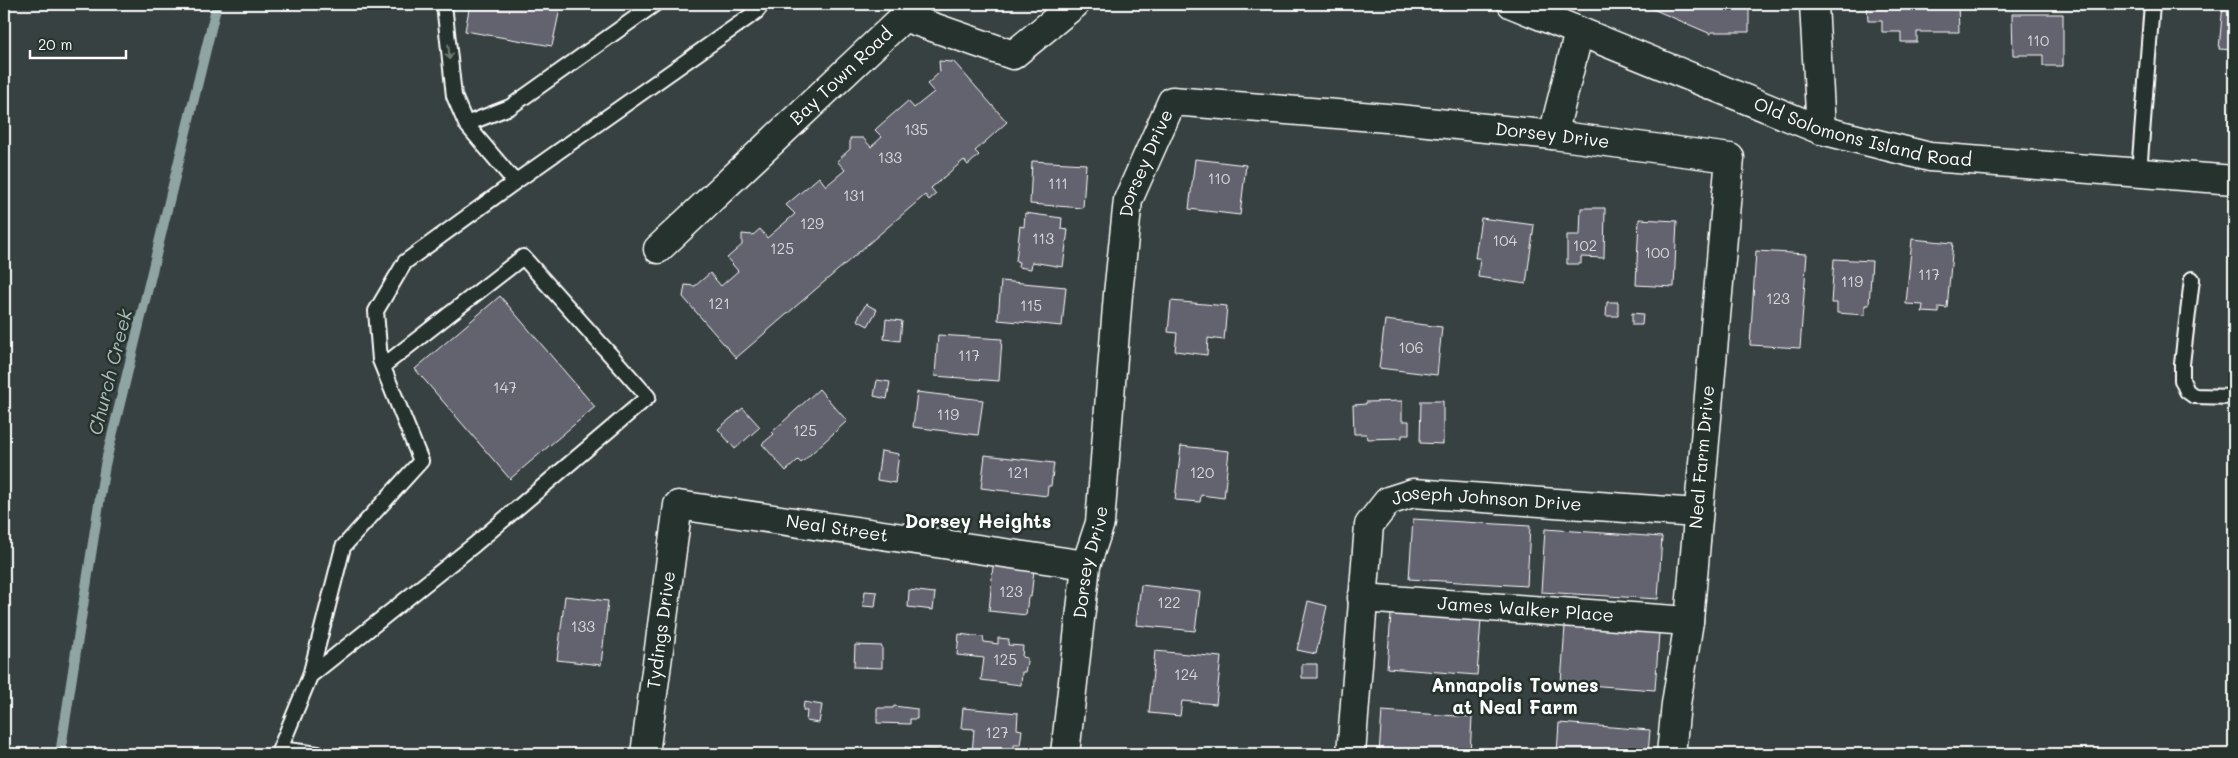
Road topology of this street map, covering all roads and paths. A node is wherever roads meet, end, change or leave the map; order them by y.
1 (444, 4) edge
2 (655, 4) edge
3 (762, 4) edge
4 (1075, 4) edge
5 (1512, 4) edge
6 (1814, 4) edge
7 (2152, 4) edge
8 (907, 10) edge
9 (1578, 32) junction
10 (466, 124) junction
11 (1821, 130) junction
12 (1553, 135) junction
13 (1730, 158) joint
14 (2139, 173) junction
15 (2234, 180) edge
16 (515, 182) junction
17 (658, 249) dead end
18 (2192, 279) dead end
19 (383, 366) junction
20 (2234, 396) edge
21 (678, 505) joint
22 (1697, 513) junction
23 (1086, 565) junction
24 (1362, 598) junction
25 (1689, 621) junction
26 (310, 676) junction
27 (280, 752) edge
28 (318, 754) edge
29 (645, 754) edge
30 (1064, 754) edge
31 (1351, 754) edge
32 (1671, 754) edge

1 -> 10 lane
2 - 10 lane
3 - 16 lane
4 - 8 street, Bay Town Road
5 - 9 street, Old Solomons Island Road
6 - 11 street
7 - 14 lane
8 - 17 street, Bay Town Road
9 - 11 street, Old Solomons Island Road
9 - 12 street
10 - 16 lane
11 - 14 street, Old Solomons Island Road
12 - 13 street, Dorsey Drive
12 - 23 street, Dorsey Drive
13 - 22 street, Neal Farm Drive
14 - 15 street, Old Solomons Island Road
16 - 19 lane
18 - 20 lane
19 - 26 lane
19 - 26 lane
21 - 23 street, Neal Street
21 - 29 street, Tydings Drive
22 - 24 street, Joseph Johnson Drive
22 - 25 street, Neal Farm Drive
23 - 30 street, Dorsey Drive
24 - 25 street, James Walker Place
24 - 31 street, Joseph Johnson Drive
25 - 32 street, Neal Farm Drive
26 - 27 lane
27 - 28 lane

